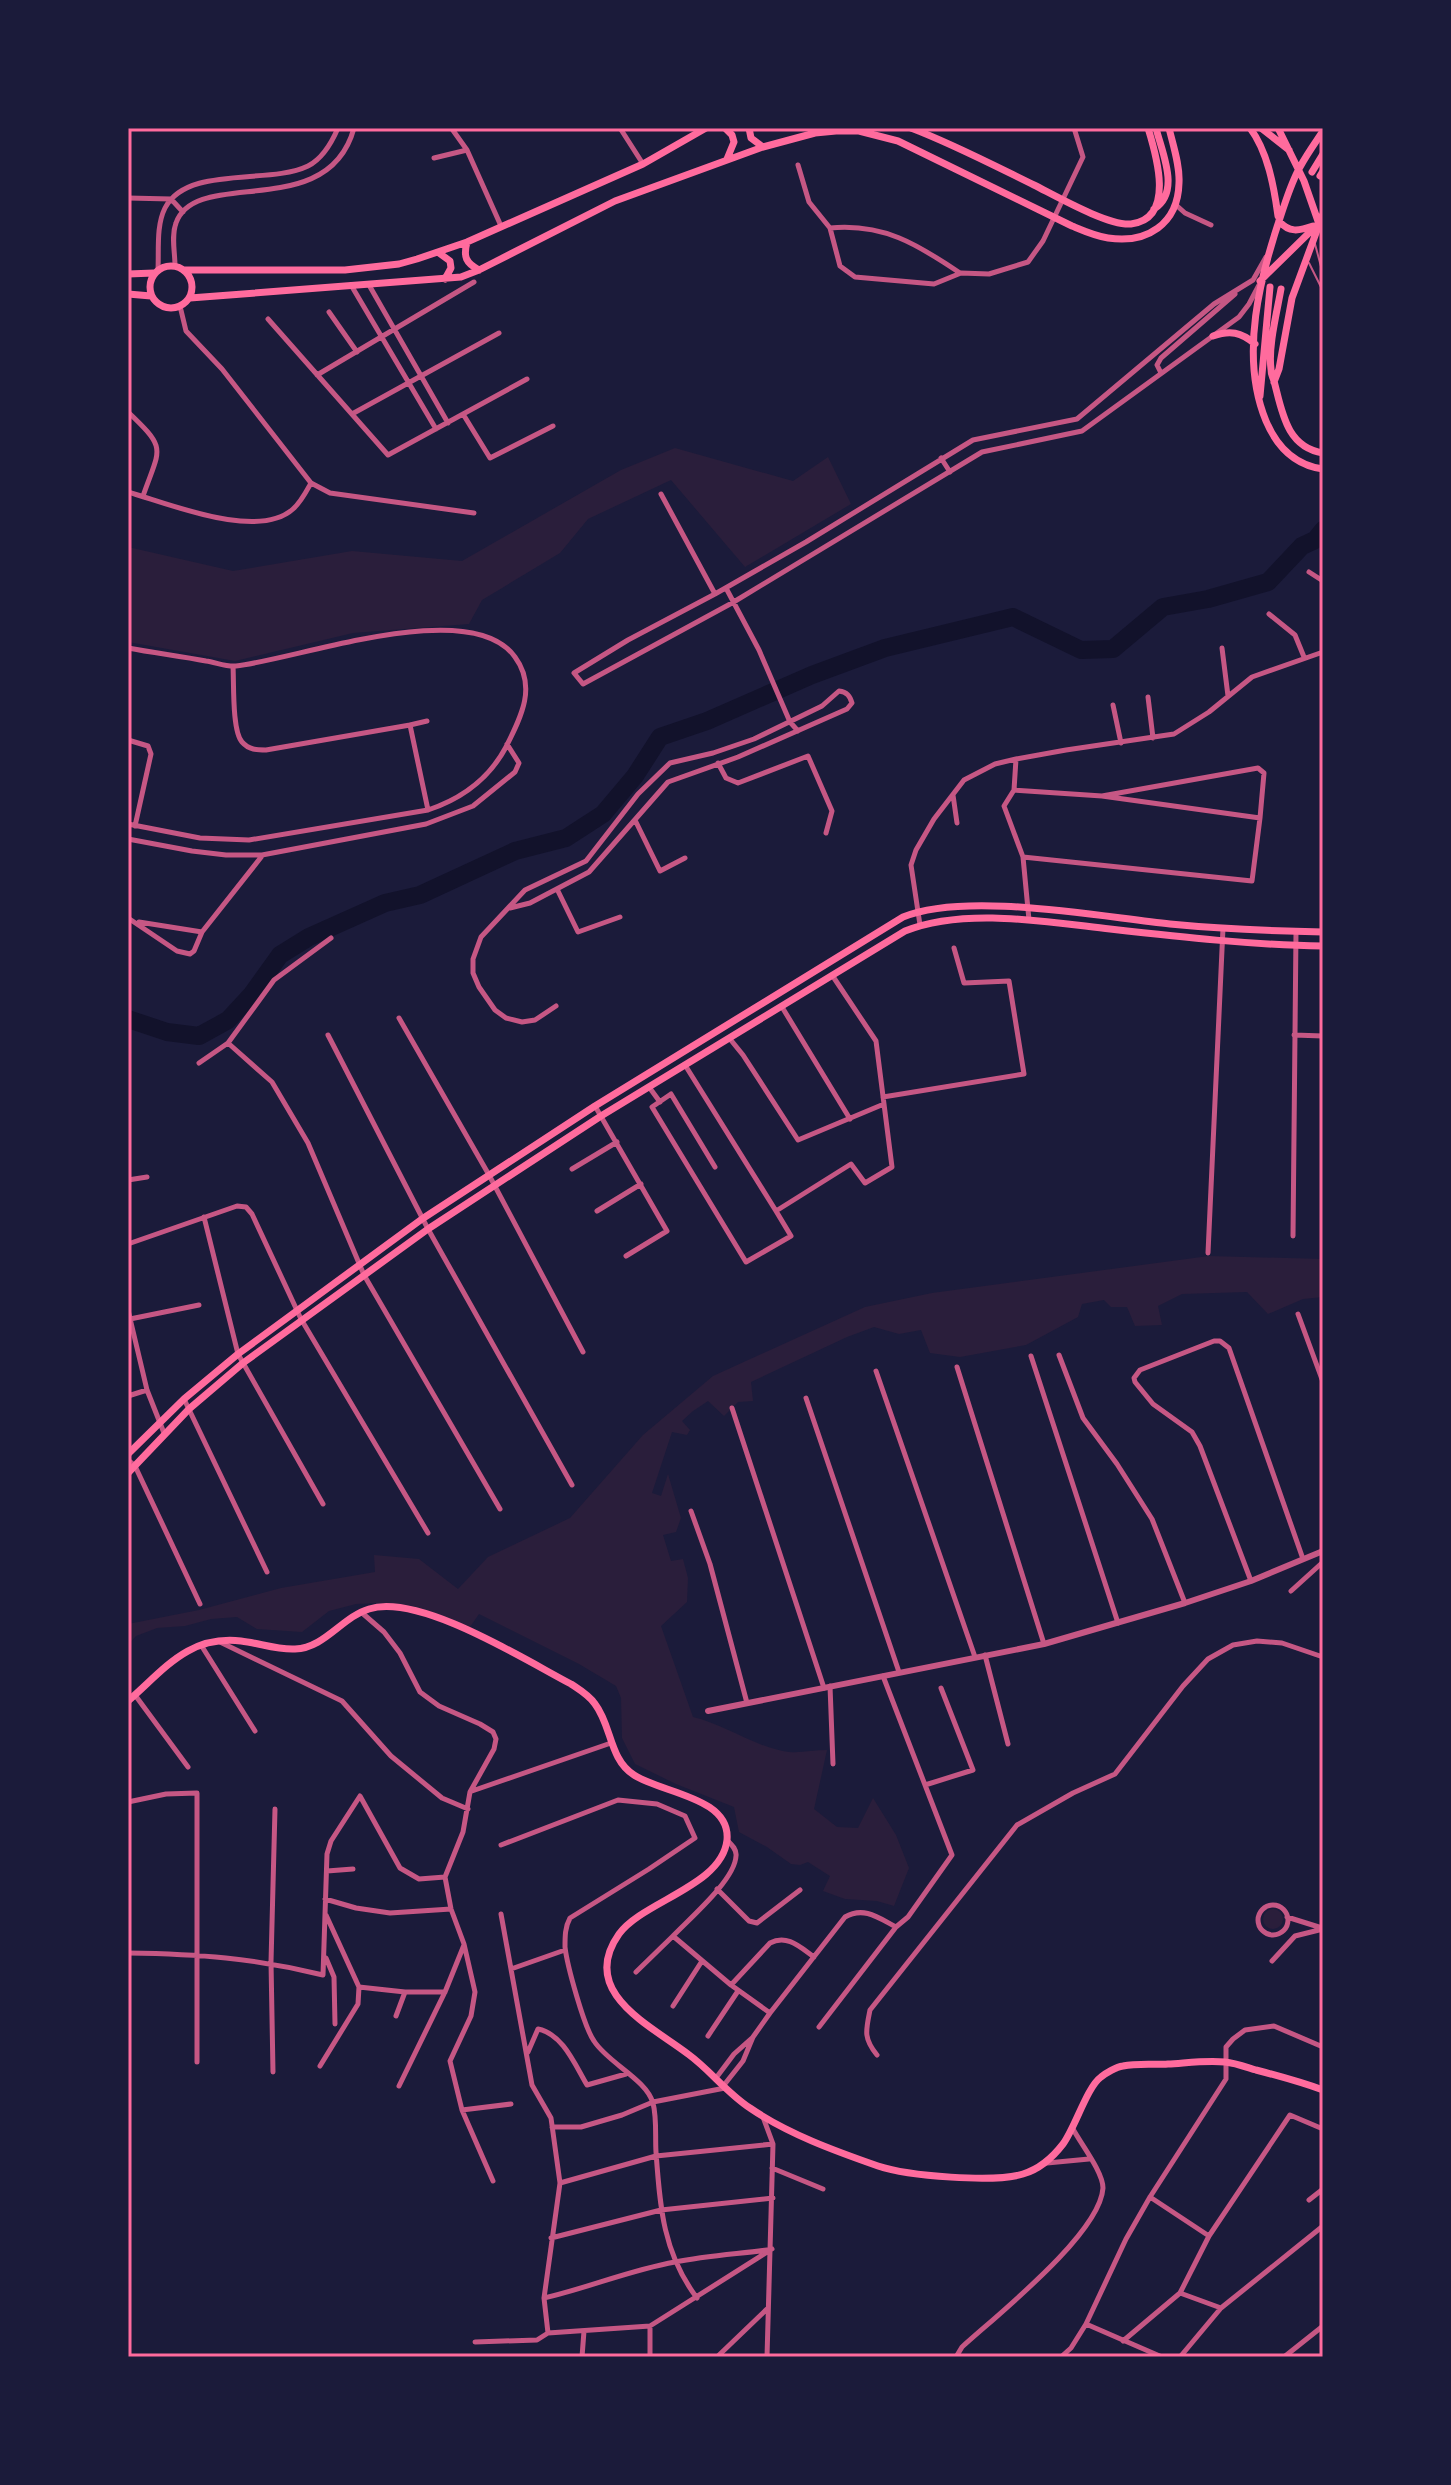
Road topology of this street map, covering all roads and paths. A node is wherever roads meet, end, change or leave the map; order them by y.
1 (338, 128) edge
2 (354, 128) edge
3 (620, 128) edge
4 (706, 128) edge
5 (725, 128) edge
6 (749, 128) edge
7 (911, 128) edge
8 (1074, 128) edge
9 (1148, 128) edge
10 (1156, 128) edge
11 (1169, 128) edge
12 (1250, 128) edge
13 (1261, 128) edge
14 (1278, 128) edge
15 (452, 129) edge
16 (1323, 131) edge
17 (763, 147) junction
18 (467, 150) junction
19 (1291, 152) junction
20 (1323, 154) edge
21 (434, 158) dead end
22 (727, 159) junction
23 (643, 164) junction
24 (798, 165) dead end
25 (1298, 169) junction
26 (1318, 173) edge
27 (128, 198) edge
28 (171, 199) junction
29 (1063, 199) junction
30 (1176, 205) junction
31 (1154, 209) junction
32 (183, 212) junction
33 (1323, 214) edge
34 (1055, 218) junction
35 (1279, 221) junction
36 (1319, 224) junction
37 (1211, 225) dead end
38 (501, 227) junction
39 (830, 228) junction
40 (1314, 238) junction
41 (467, 242) junction
42 (438, 253) junction
43 (1267, 256) junction
44 (1307, 259) junction
45 (175, 266) junction
46 (184, 270) junction
47 (479, 270) junction
48 (156, 271) junction
49 (961, 273) junction
50 (128, 274) edge
51 (1323, 274) edge
52 (445, 279) junction
53 (1260, 281) junction
54 (474, 282) dead end
55 (351, 284) junction
56 (368, 284) junction
57 (1270, 287) dead end
58 (1242, 288) junction
59 (1281, 289) dead end
60 (1323, 291) edge
61 (128, 294) edge
62 (151, 296) junction
63 (190, 298) junction
64 (180, 306) junction
65 (329, 312) dead end
66 (268, 319) dead end
67 (394, 329) junction
68 (499, 333) dead end
69 (1213, 336) junction
70 (382, 337) junction
71 (1255, 344) junction
72 (357, 352) junction
73 (1161, 373) junction
74 (317, 375) junction
75 (421, 376) junction
76 (527, 379) dead end
77 (1274, 382) junction
78 (409, 383) junction
79 (1259, 402) junction
80 (128, 412) edge
81 (352, 414) junction
82 (463, 414) junction
83 (448, 423) junction
84 (553, 426) dead end
85 (436, 429) junction
86 (1323, 453) edge
87 (941, 458) junction
88 (1323, 469) edge
89 (950, 472) junction
90 (311, 483) junction
91 (128, 492) edge
92 (661, 494) dead end
93 (143, 496) junction
94 (474, 513) dead end
95 (1309, 572) dead end
96 (1323, 581) edge
97 (726, 588) junction
98 (715, 594) junction
99 (732, 603) junction
100 (1269, 614) dead end
101 (128, 648) edge
102 (1222, 648) dead end
103 (1323, 652) edge
104 (1304, 657) junction
105 (233, 666) junction
106 (1148, 697) dead end
107 (1228, 697) junction
108 (1113, 705) dead end
109 (427, 721) dead end
110 (790, 722) junction
111 (410, 725) junction
112 (798, 731) junction
113 (1153, 738) junction
114 (128, 740) edge
115 (1121, 743) junction
116 (507, 744) junction
117 (684, 759) junction
118 (1016, 759) junction
119 (718, 763) junction
120 (687, 774) junction
121 (1014, 790) junction
122 (953, 794) junction
123 (1102, 796) junction
124 (428, 810) junction
125 (1260, 818) junction
126 (635, 820) junction
127 (957, 823) dead end
128 (132, 825) edge
129 (826, 833) dead end
130 (128, 839) edge
131 (262, 855) junction
132 (1023, 857) junction
133 (685, 858) dead end
134 (557, 889) junction
135 (510, 908) junction
136 (1029, 909) junction
137 (918, 911) junction
138 (620, 917) dead end
139 (128, 918) edge
140 (1029, 920) junction
141 (136, 922) junction
142 (920, 925) junction
143 (1223, 928) junction
144 (202, 932) junction
145 (1296, 932) junction
146 (1323, 932) edge
147 (331, 938) dead end
148 (1222, 941) junction
149 (1296, 946) junction
150 (1323, 946) edge
151 (954, 948) dead end
152 (832, 975) junction
153 (556, 1006) dead end
154 (782, 1007) junction
155 (399, 1018) dead end
156 (328, 1035) dead end
157 (1294, 1035) junction
158 (1323, 1036) edge
159 (730, 1039) junction
160 (228, 1043) junction
161 (199, 1063) dead end
162 (685, 1065) junction
163 (649, 1087) junction
164 (883, 1097) junction
165 (660, 1102) junction
166 (884, 1104) junction
167 (595, 1106) junction
168 (601, 1116) junction
169 (850, 1119) junction
170 (617, 1142) junction
171 (715, 1167) dead end
172 (572, 1169) dead end
173 (489, 1175) junction
174 (147, 1177) dead end
175 (128, 1180) edge
176 (641, 1184) junction
177 (494, 1185) junction
178 (597, 1211) dead end
179 (776, 1211) junction
180 (204, 1217) junction
181 (422, 1219) junction
182 (428, 1229) junction
183 (1293, 1236) dead end
184 (128, 1244) edge
185 (1208, 1253) dead end
186 (626, 1256) dead end
187 (359, 1264) junction
188 (364, 1275) junction
189 (199, 1305) dead end
190 (128, 1310) edge
191 (296, 1310) junction
192 (1298, 1314) dead end
193 (301, 1319) junction
194 (129, 1320) edge
195 (583, 1352) dead end
196 (238, 1354) junction
197 (1059, 1355) dead end
198 (1031, 1356) dead end
199 (243, 1363) junction
200 (957, 1367) dead end
201 (876, 1371) dead end
202 (1323, 1382) edge
203 (147, 1390) junction
204 (128, 1396) edge
205 (806, 1398) dead end
206 (184, 1399) junction
207 (732, 1408) dead end
208 (189, 1409) junction
209 (160, 1424) junction
210 (164, 1433) junction
211 (128, 1457) edge
212 (135, 1466) junction
213 (128, 1473) edge
214 (572, 1485) dead end
215 (323, 1504) dead end
216 (500, 1509) dead end
217 (691, 1511) dead end
218 (428, 1533) dead end
219 (1323, 1551) edge
220 (1303, 1559) junction
221 (1323, 1562) edge
222 (267, 1572) dead end
223 (1251, 1581) junction
224 (1291, 1591) dead end
225 (1185, 1603) junction
226 (200, 1604) dead end
227 (360, 1611) junction
228 (1118, 1623) junction
229 (217, 1640) junction
230 (200, 1644) junction
231 (1044, 1644) junction
232 (985, 1655) junction
233 (975, 1657) junction
234 (1323, 1657) edge
235 (899, 1672) junction
236 (883, 1676) junction
237 (827, 1687) junction
238 (941, 1688) dead end
239 (135, 1695) junction
240 (128, 1701) edge
241 (747, 1703) junction
242 (708, 1711) dead end
243 (255, 1731) dead end
244 (611, 1743) junction
245 (1008, 1744) dead end
246 (833, 1764) dead end
247 (188, 1767) dead end
248 (925, 1785) junction
249 (470, 1792) junction
250 (128, 1802) edge
251 (275, 1809) dead end
252 (468, 1809) junction
253 (727, 1840) junction
254 (501, 1845) dead end
255 (353, 1869) dead end
256 (327, 1871) junction
257 (445, 1877) junction
258 (717, 1889) junction
259 (800, 1890) dead end
260 (325, 1899) junction
261 (451, 1909) junction
262 (324, 1911) junction
263 (501, 1914) dead end
264 (1287, 1917) junction
265 (896, 1927) junction
266 (1323, 1928) edge
267 (673, 1936) junction
268 (464, 1944) junction
269 (565, 1950) junction
270 (128, 1953) edge
271 (198, 1954) junction
272 (324, 1954) junction
273 (814, 1957) junction
274 (702, 1961) junction
275 (1272, 1961) dead end
276 (271, 1962) junction
277 (511, 1969) junction
278 (636, 1972) dead end
279 (731, 1985) junction
280 (359, 1987) junction
281 (738, 1991) junction
282 (405, 1992) junction
283 (445, 1992) junction
284 (673, 2006) dead end
285 (770, 2013) junction
286 (396, 2016) dead end
287 (335, 2024) dead end
288 (819, 2027) dead end
289 (708, 2036) dead end
290 (753, 2037) junction
291 (1323, 2047) edge
292 (527, 2055) junction
293 (877, 2055) dead end
294 (197, 2062) dead end
295 (1226, 2062) junction
296 (320, 2066) dead end
297 (273, 2072) dead end
298 (627, 2074) junction
299 (716, 2078) junction
300 (399, 2086) dead end
301 (725, 2086) junction
302 (1323, 2090) edge
303 (653, 2102) junction
304 (511, 2104) dead end
305 (462, 2110) junction
306 (763, 2117) junction
307 (552, 2127) junction
308 (1072, 2127) junction
309 (1323, 2129) edge
310 (773, 2144) junction
311 (656, 2156) junction
312 (1089, 2159) junction
313 (1046, 2163) junction
314 (772, 2168) junction
315 (493, 2181) dead end
316 (560, 2183) junction
317 (823, 2189) dead end
318 (1323, 2189) edge
319 (1150, 2197) junction
320 (773, 2198) junction
321 (1309, 2200) dead end
322 (661, 2210) junction
323 (1323, 2226) edge
324 (1209, 2236) junction
325 (551, 2238) junction
326 (772, 2249) junction
327 (674, 2262) junction
328 (1180, 2293) junction
329 (544, 2298) junction
330 (697, 2298) junction
331 (769, 2308) junction
332 (1221, 2308) junction
333 (1086, 2324) junction
334 (650, 2326) junction
335 (1323, 2326) edge
336 (584, 2331) junction
337 (548, 2333) junction
338 (1123, 2341) junction
339 (475, 2342) dead end
340 (582, 2357) edge
341 (650, 2357) edge
342 (717, 2357) edge
343 (767, 2357) edge
344 (956, 2357) edge
345 (1061, 2357) edge
346 (1162, 2357) edge
347 (1180, 2357) edge
348 (1284, 2357) edge

1 - 28 street
2 - 32 street
3 - 23 street
4 - 23 main road
5 - 22 main road
6 - 17 main road
7 - 29 main road
8 - 29 street
9 - 31 main road
10 - 31 main road
11 - 30 main road
12 - 35 main road
13 - 19 main road
14 - 19 main road
15 - 18 street
16 - 25 main road
17 - 22 main road
17 - 34 main road
18 - 21 street
18 - 38 street
19 - 25 main road
20 - 26 main road
22 - 47 main road
23 - 38 main road
24 - 39 street
25 - 35 main road
25 - 36 main road
27 - 28 street
28 - 32 street
28 - 48 street
29 - 31 main road
29 - 34 street
30 - 34 main road
30 - 37 street
32 - 45 street
33 - 36 main road
34 - 49 street
35 - 36 main road
35 - 43 main road
36 - 40 main road
36 - 53 main road
38 - 41 main road
39 - 49 street
39 - 49 street
40 - 44 main road
40 - 51 lane
41 - 42 main road
41 - 47 main road
42 - 46 main road
42 - 52 main road
43 - 53 main road
43 - 58 street
44 - 60 lane
44 - 77 main road
45 - 46 main road
45 - 48 main road
46 - 63 main road
47 - 52 main road
48 - 50 main road
48 - 62 main road
52 - 56 main road
53 - 69 street
53 - 71 main road
54 - 67 street
55 - 56 main road
55 - 63 main road
55 - 70 street
56 - 67 street
57 - 79 main road
58 - 73 street
58 - 87 street
59 - 77 main road
61 - 62 main road
62 - 64 main road
63 - 64 main road
64 - 90 street
65 - 72 street
66 - 74 street
67 - 70 street
67 - 75 street
68 - 75 street
69 - 71 main road
69 - 73 street
70 - 72 street
70 - 78 street
71 - 79 main road
72 - 74 street
73 - 89 street
74 - 81 street
75 - 78 street
75 - 83 street
76 - 82 street
77 - 86 main road
78 - 81 street
78 - 85 street
79 - 88 main road
80 - 93 street
81 - 85 street
82 - 83 street
82 - 84 street
83 - 85 street
87 - 89 street
87 - 97 street
89 - 99 street
90 - 93 street
90 - 94 street
91 - 93 street
92 - 98 street
95 - 96 street
97 - 98 street
97 - 99 street
98 - 99 street
99 - 110 street
100 - 104 street
101 - 105 street
102 - 107 street
103 - 104 street
104 - 107 street
105 - 111 street
105 - 116 street
106 - 113 street
107 - 113 street
108 - 115 street
109 - 111 street
110 - 112 street
110 - 112 street
110 - 117 street
111 - 124 street
112 - 119 street
113 - 115 street
114 - 128 street
115 - 118 street
116 - 124 street
116 - 131 street
117 - 120 street
117 - 135 street
118 - 121 street
118 - 122 street
119 - 120 street
119 - 129 street
120 - 126 street
121 - 123 street
121 - 132 street
122 - 127 street
122 - 137 street
123 - 125 street
123 - 125 street
124 - 128 street
125 - 132 street
126 - 133 street
126 - 134 street
130 - 131 street
131 - 144 street
132 - 136 street
134 - 135 street
134 - 138 street
135 - 153 street
136 - 137 main road
136 - 140 street
136 - 143 main road
137 - 142 street
137 - 167 main road
139 - 141 street
140 - 142 main road
140 - 148 main road
141 - 144 street
141 - 144 street
142 - 152 main road
143 - 145 main road
143 - 148 street
145 - 146 main road
145 - 149 street
147 - 160 street
148 - 149 main road
148 - 185 street
149 - 150 main road
149 - 157 street
151 - 164 street
152 - 154 main road
152 - 164 street
154 - 159 main road
154 - 169 street
155 - 173 street
156 - 181 street
157 - 158 street
157 - 183 street
159 - 162 main road
159 - 169 street
160 - 161 street
160 - 187 street
162 - 163 main road
162 - 179 street
163 - 165 street
163 - 168 main road
164 - 166 street
165 - 171 street
165 - 179 street
166 - 169 street
166 - 179 street
167 - 168 street
167 - 173 main road
168 - 170 street
168 - 177 main road
170 - 172 street
170 - 176 street
173 - 177 street
173 - 181 main road
174 - 175 street
176 - 178 street
176 - 186 street
177 - 182 main road
177 - 195 street
180 - 184 street
180 - 191 street
180 - 196 street
181 - 182 street
181 - 187 main road
182 - 188 main road
182 - 214 street
187 - 188 street
187 - 191 main road
188 - 193 main road
188 - 216 street
189 - 194 street
190 - 194 street
191 - 193 street
191 - 196 main road
192 - 202 street
193 - 199 main road
193 - 218 street
194 - 203 street
196 - 199 street
196 - 206 main road
197 - 225 street
198 - 228 street
199 - 208 main road
199 - 215 street
200 - 231 street
201 - 233 street
203 - 204 street
203 - 209 street
205 - 235 street
206 - 208 street
206 - 209 main road
207 - 237 street
208 - 210 main road
208 - 222 street
209 - 210 street
209 - 211 main road
210 - 212 main road
211 - 212 street
212 - 213 main road
212 - 226 street
217 - 241 street
219 - 220 street
220 - 223 street
220 - 223 street
221 - 224 street
223 - 225 street
225 - 228 street
227 - 229 main road
227 - 244 main road
227 - 249 street
228 - 231 street
229 - 230 main road
229 - 252 street
230 - 239 main road
230 - 243 street
231 - 232 street
232 - 233 street
232 - 245 street
233 - 235 street
234 - 293 street
235 - 236 street
236 - 237 street
236 - 248 street
237 - 241 street
237 - 246 street
238 - 248 street
239 - 240 main road
239 - 247 street
241 - 242 street
244 - 249 street
244 - 253 main road
248 - 265 street
249 - 252 street
250 - 271 street
251 - 276 street
252 - 257 street
253 - 258 street
253 - 299 main road
254 - 269 street
255 - 256 street
256 - 257 street
256 - 260 street
257 - 261 street
258 - 259 street
258 - 267 street
260 - 261 street
260 - 262 street
261 - 268 street
262 - 272 street
262 - 280 street
263 - 277 street
264 - 264 street
264 - 266 street
265 - 273 street
265 - 288 street
266 - 275 street
267 - 274 street
267 - 278 street
268 - 283 street
268 - 305 street
269 - 277 street
269 - 298 street
270 - 271 street
271 - 276 street
271 - 294 street
272 - 276 street
272 - 287 street
273 - 279 street
273 - 285 street
274 - 279 street
274 - 284 street
276 - 297 street
277 - 292 street
279 - 281 street
280 - 282 street
280 - 296 street
281 - 285 street
281 - 289 street
282 - 283 street
282 - 286 street
283 - 300 street
285 - 290 street
290 - 299 street
290 - 301 street
291 - 295 street
292 - 298 street
292 - 307 street
295 - 302 main road
295 - 308 main road
295 - 319 street
298 - 303 street
299 - 301 main road
301 - 303 street
301 - 306 main road
303 - 307 street
303 - 311 street
304 - 305 street
305 - 315 street
306 - 310 street
306 - 313 main road
307 - 316 street
308 - 312 street
308 - 313 main road
309 - 324 street
310 - 311 street
310 - 314 street
311 - 316 street
311 - 322 street
312 - 313 street
312 - 344 street
314 - 317 street
314 - 320 street
316 - 325 street
318 - 321 street
319 - 324 street
319 - 333 street
320 - 322 street
320 - 326 street
322 - 325 street
322 - 327 street
323 - 332 street
324 - 328 street
325 - 329 street
326 - 327 street
326 - 330 street
326 - 331 street
327 - 329 street
327 - 330 street
328 - 332 street
328 - 338 street
329 - 337 street
330 - 334 street
331 - 342 street
331 - 343 street
332 - 347 street
333 - 338 street
333 - 345 street
334 - 336 street
334 - 341 street
335 - 348 street
336 - 337 street
336 - 340 street
337 - 339 street
338 - 346 street

